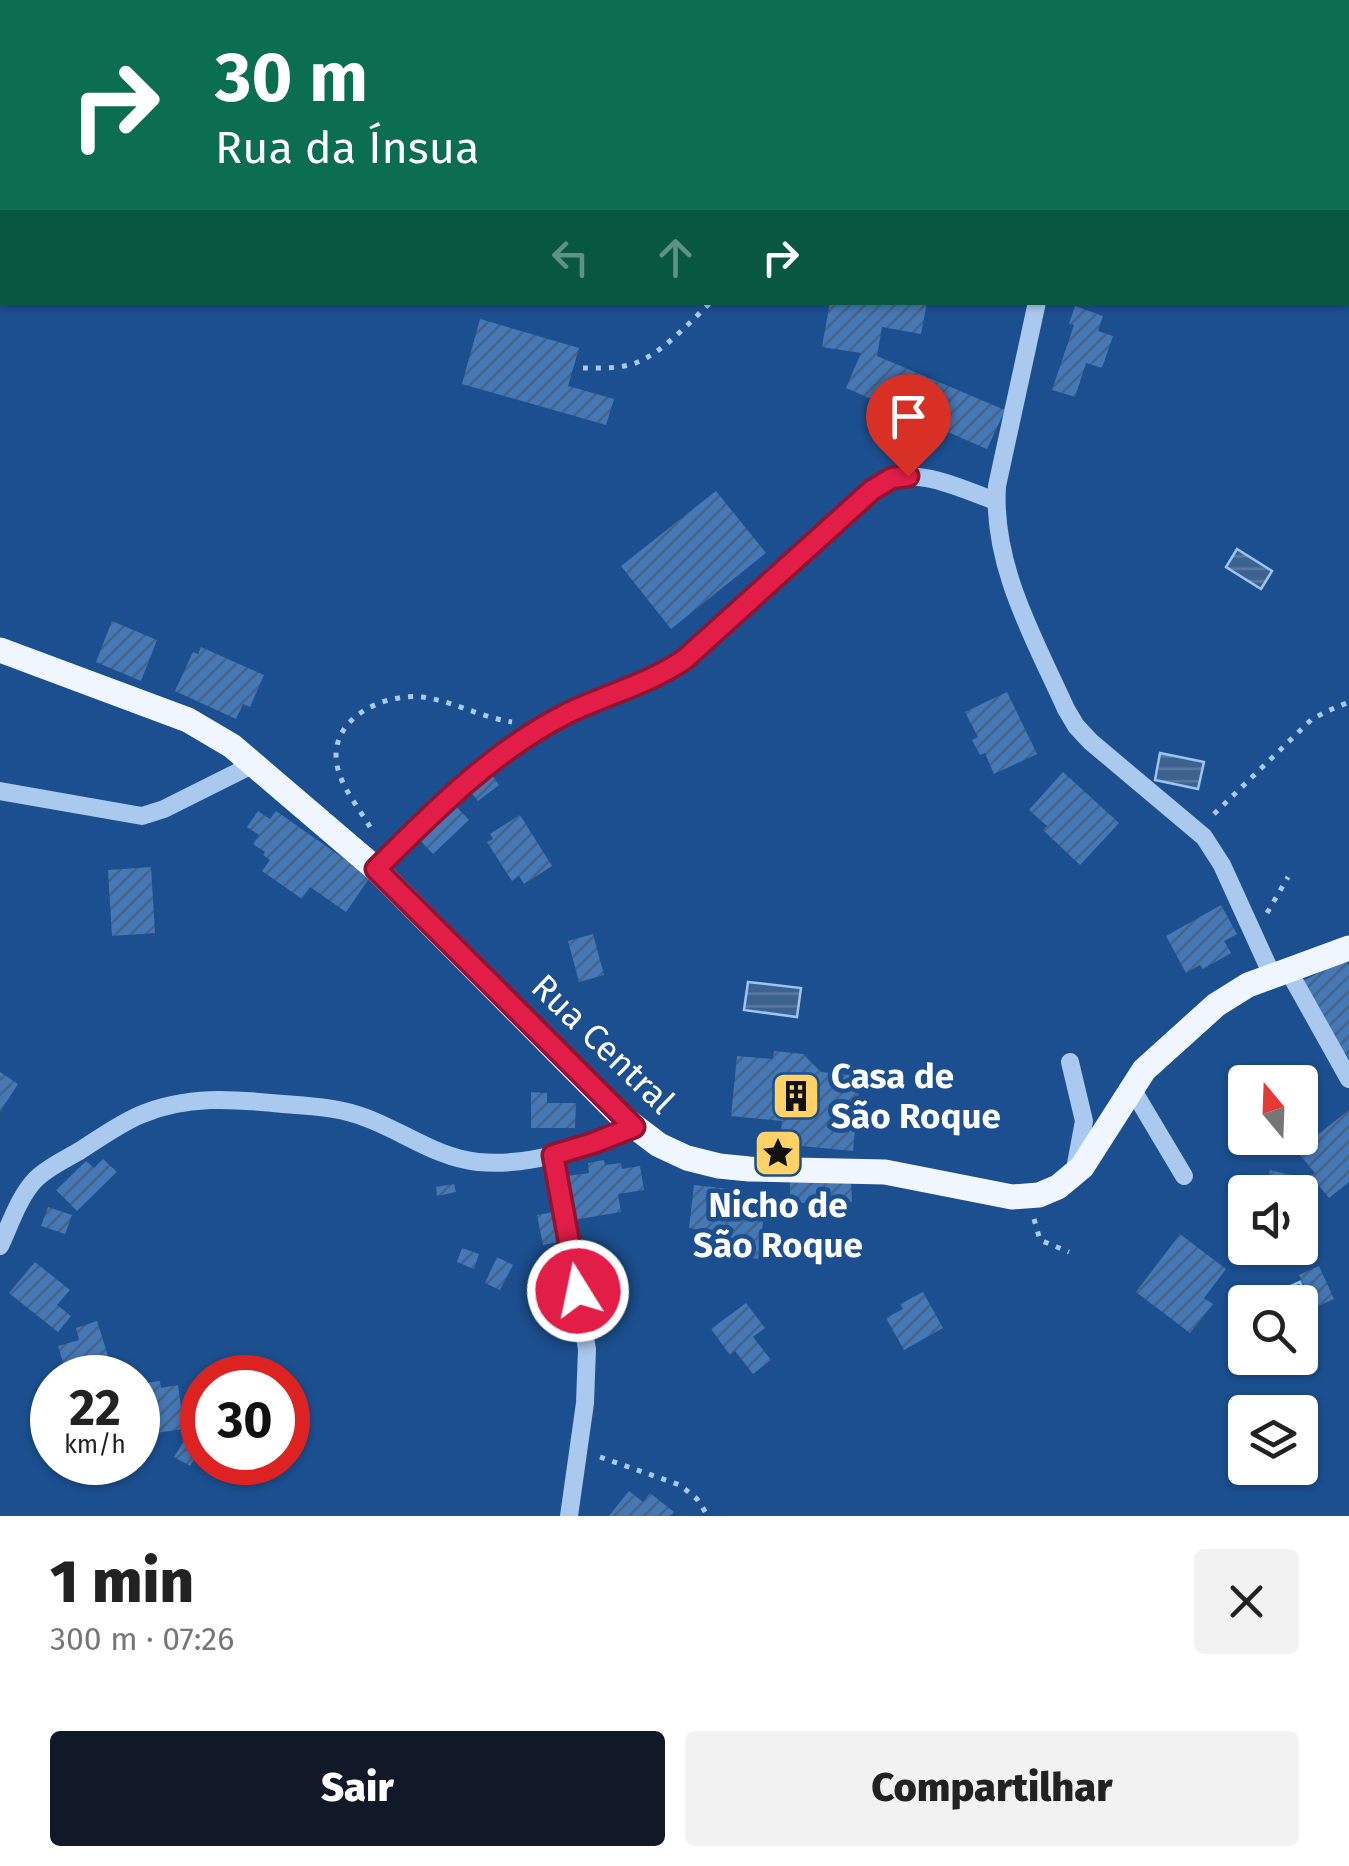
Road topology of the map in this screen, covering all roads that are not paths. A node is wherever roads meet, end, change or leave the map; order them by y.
1 (1036, 305) edge
2 (996, 501) junction
3 (0, 650) edge
4 (254, 764) junction
5 (0, 791) edge
6 (382, 864) junction
7 (1349, 948) edge
8 (1280, 972) junction
9 (1070, 1062) dead end
10 (1349, 1079) edge
11 (1132, 1087) junction
12 (634, 1127) junction
13 (553, 1155) junction
14 (1074, 1174) junction
15 (1184, 1176) dead end
16 (0, 1246) edge
17 (569, 1516) edge

1 - 2 street
2 - 6 street
2 - 8 street
3 - 4 main road, Rua Central
4 - 5 street
4 - 6 main road, Rua Central
6 - 12 main road, Rua Central
7 - 8 main road
8 - 10 street
8 - 11 main road
9 - 14 street
11 - 14 main road
11 - 15 street
12 - 13 street
12 - 14 main road, Rua Central
13 - 16 street
13 - 17 street

